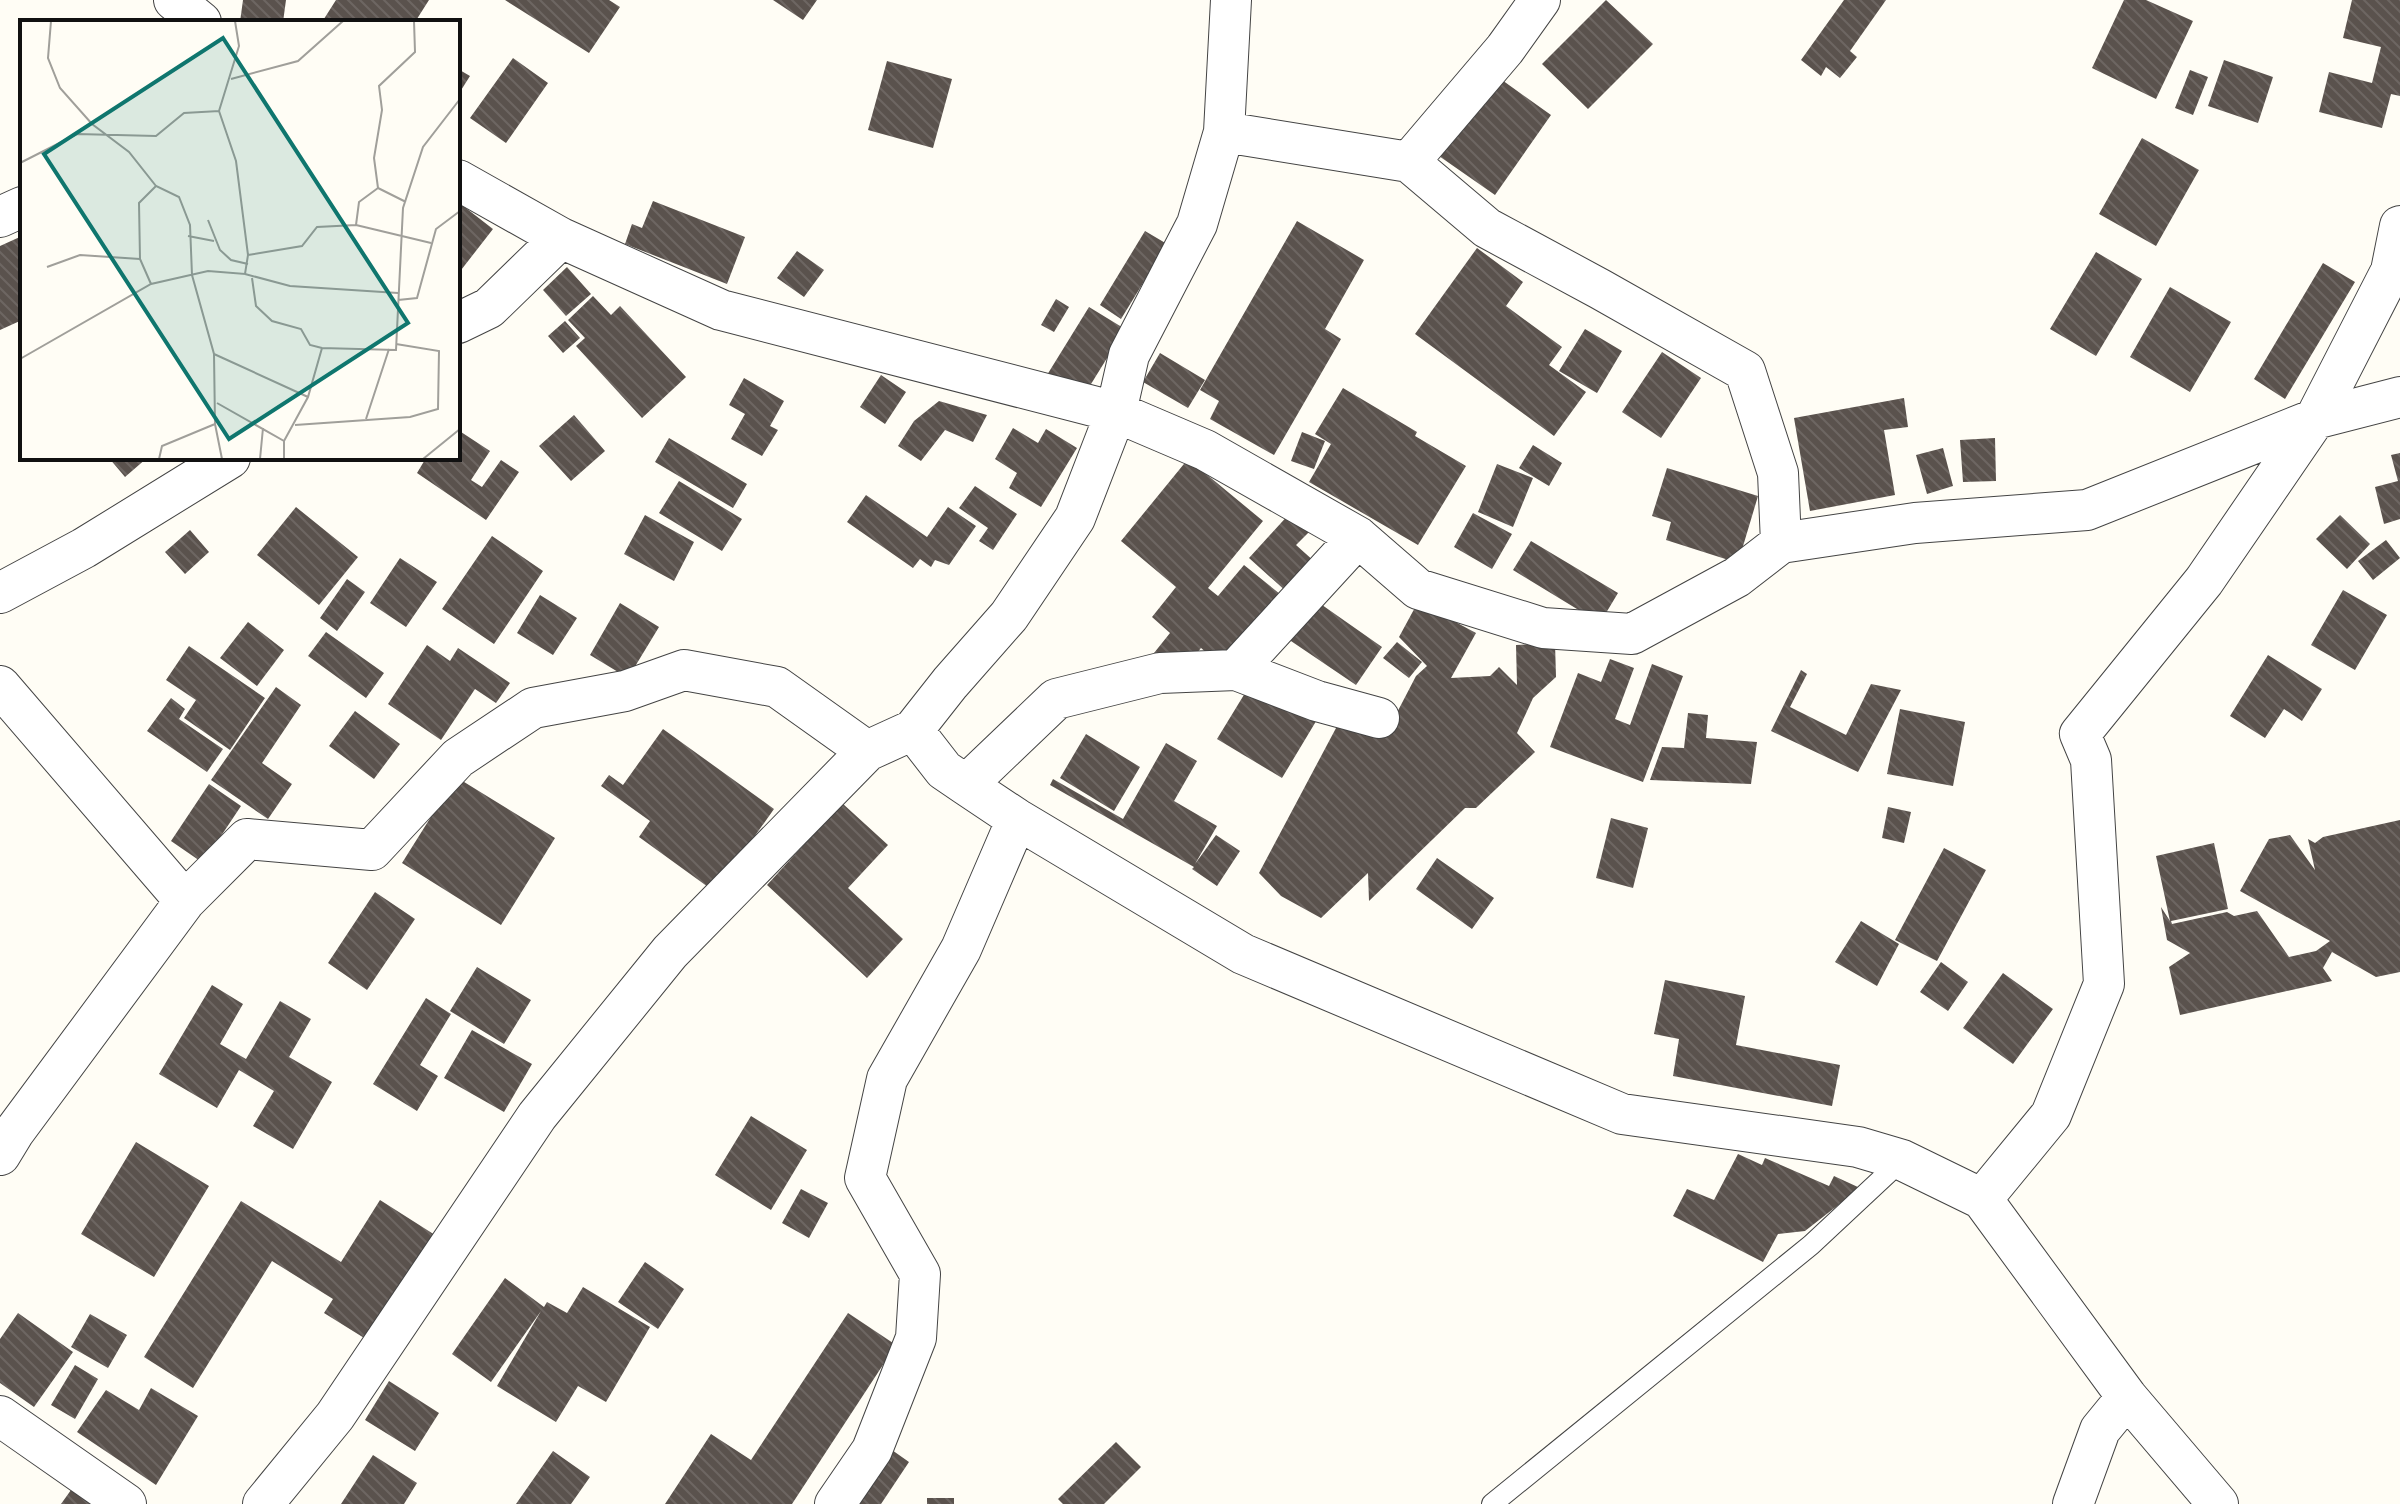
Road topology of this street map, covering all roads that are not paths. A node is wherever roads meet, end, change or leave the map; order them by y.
1 (174, 0) edge
2 (1231, 0) edge
3 (1540, 0) edge
4 (199, 20) edge
5 (1224, 132) junction
6 (1409, 162) junction
7 (460, 181) edge
8 (20, 208) edge
9 (0, 217) edge
10 (2400, 226) edge
11 (561, 238) junction
12 (460, 322) edge
13 (2400, 397) edge
14 (1116, 412) junction
15 (2315, 419) junction
16 (227, 460) edge
17 (1358, 537) junction
18 (1781, 543) junction
19 (0, 593) edge
20 (1236, 670) junction
21 (0, 686) edge
22 (1379, 718) dead end
23 (913, 730) junction
24 (867, 751) junction
25 (966, 785) junction
26 (1017, 819) junction
27 (185, 901) junction
28 (0, 1155) edge
29 (1902, 1160) junction
30 (1982, 1199) junction
31 (2127, 1397) junction
32 (0, 1416) edge
33 (126, 1504) edge
34 (263, 1504) edge
35 (835, 1504) edge
36 (1492, 1504) edge
37 (2073, 1504) edge
38 (2218, 1504) edge

1 - 4 street
2 - 5 street
3 - 6 street
5 - 6 street
5 - 14 street
6 - 18 street
7 - 11 street
8 - 9 street
10 - 15 street
11 - 12 street
11 - 14 street
13 - 15 street
14 - 17 street
14 - 23 street
15 - 18 street
15 - 30 street
16 - 19 street
17 - 18 street
17 - 20 street
20 - 22 street
20 - 25 street
21 - 27 street
23 - 24 street
23 - 25 street
24 - 27 street
24 - 34 street
25 - 26 street
26 - 29 street
26 - 35 street
27 - 28 street
29 - 30 street
29 - 36 lane
30 - 31 street
31 - 37 street
31 - 38 street
32 - 33 street

